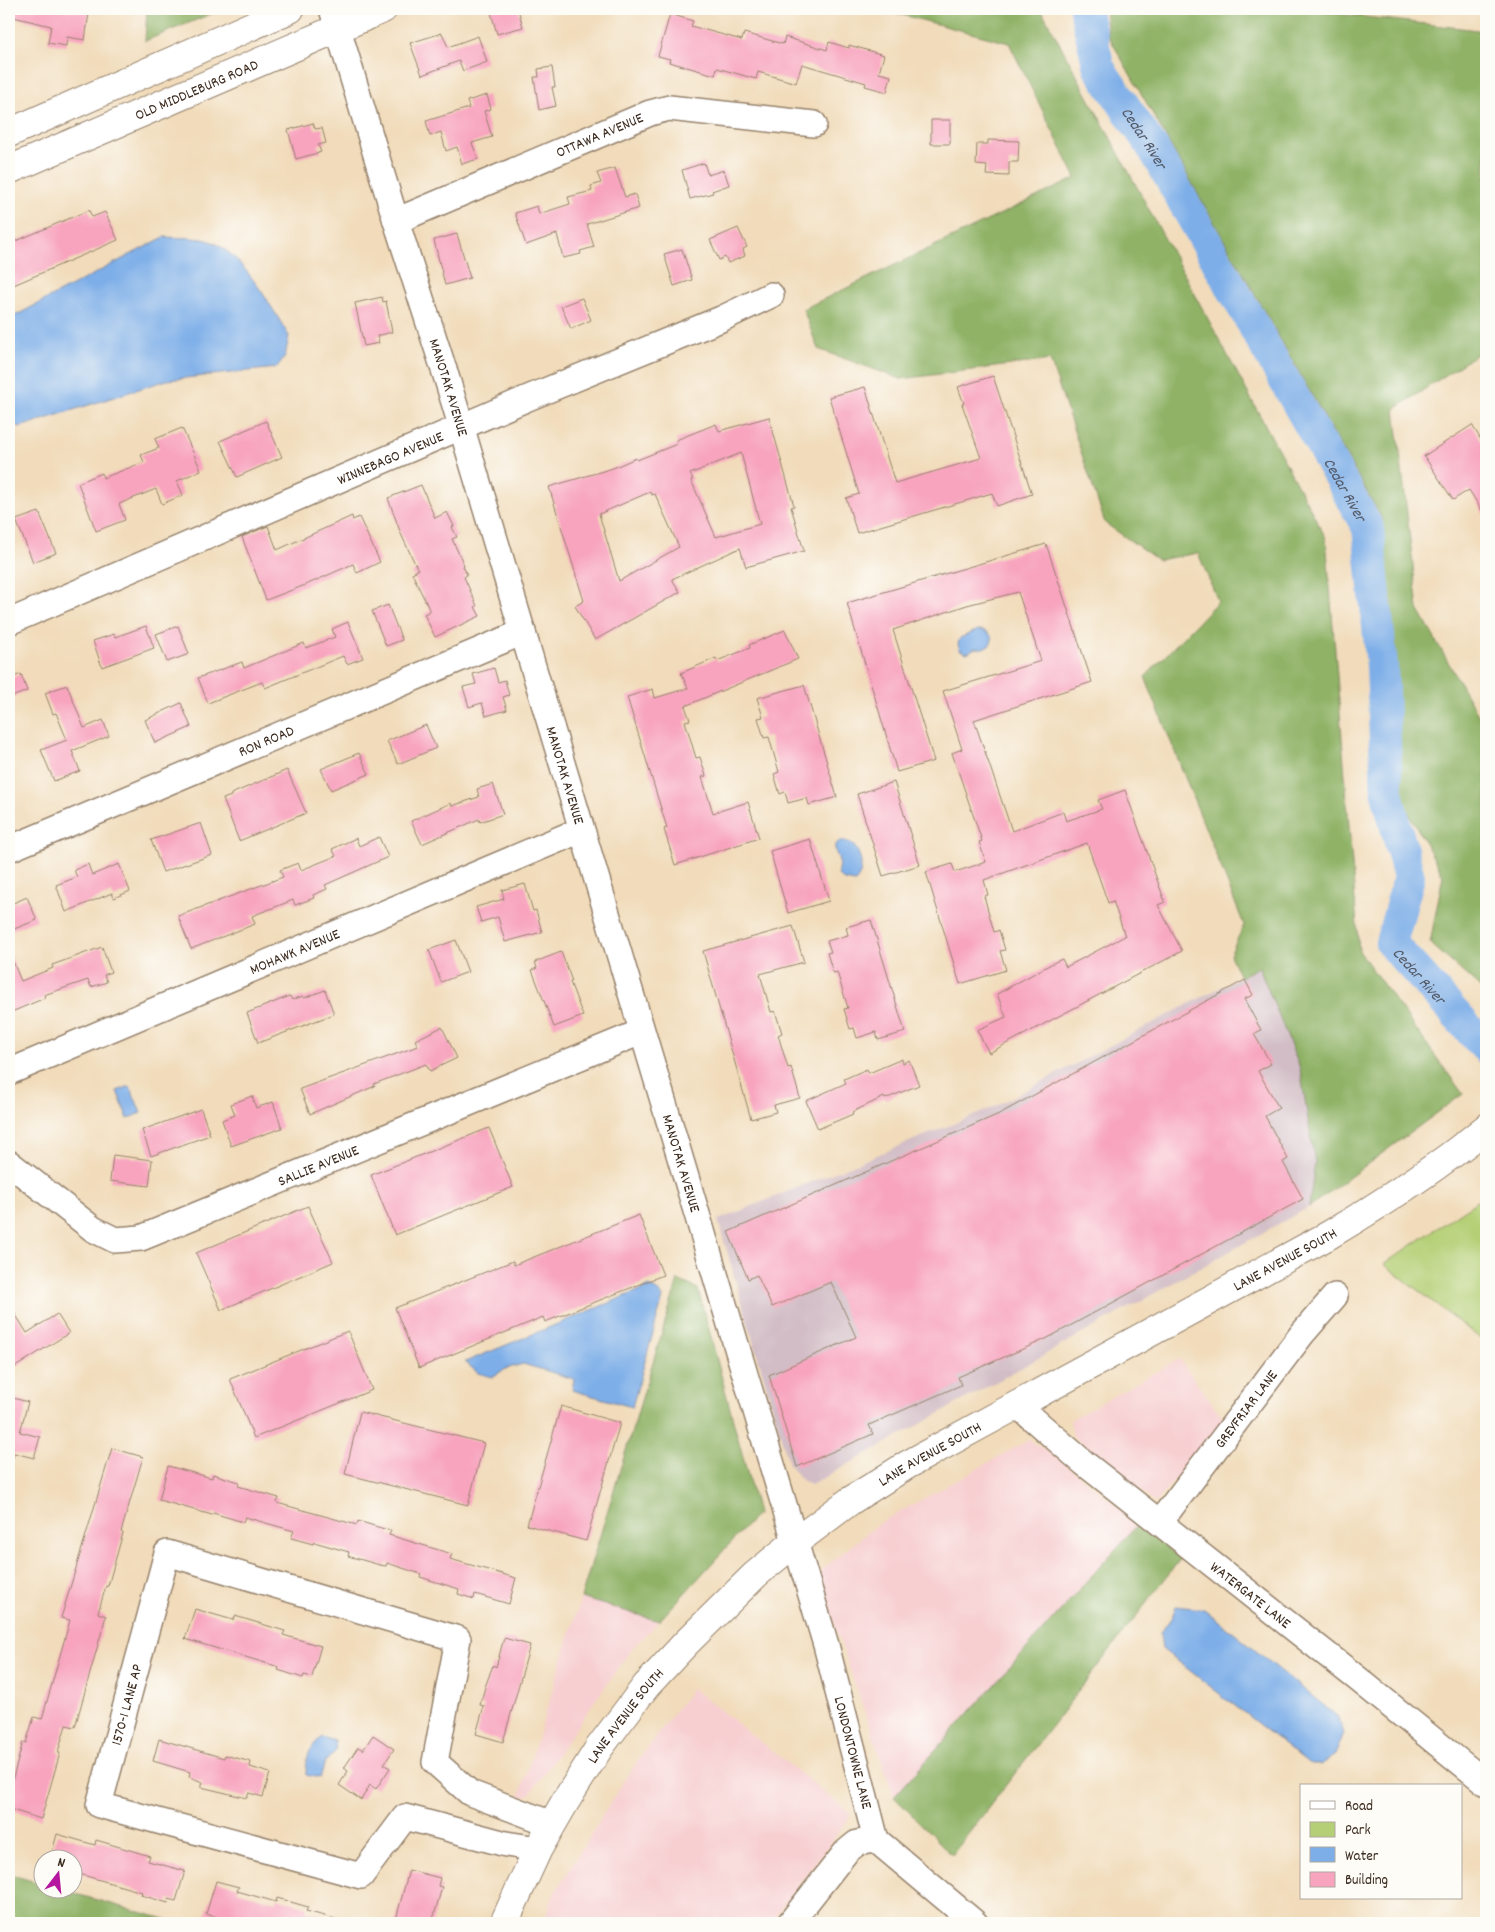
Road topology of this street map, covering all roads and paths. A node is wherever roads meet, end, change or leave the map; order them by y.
1 (290, 9) edge
2 (383, 9) edge
3 (336, 18) edge
4 (814, 124) dead end
5 (9, 133) edge
6 (9, 170) edge
7 (396, 221) junction
8 (771, 295) dead end
9 (461, 427) junction
10 (9, 622) edge
11 (523, 632) junction
12 (582, 830) junction
13 (9, 849) edge
14 (641, 1032) junction
15 (9, 1072) edge
16 (1486, 1128) edge
17 (9, 1163) edge
18 (1335, 1296) dead end
19 (1017, 1405) junction
20 (1160, 1522) junction
21 (794, 1543) junction
22 (1486, 1783) edge
23 (552, 1824) junction
24 (876, 1840) junction
25 (538, 1850) junction
26 (504, 1923) edge
27 (790, 1923) edge
28 (975, 1923) edge

1 - 5 main road
2 - 3 main road, OLD MIDDLEBURG ROAD
3 - 6 main road, OLD MIDDLEBURG ROAD
3 - 7 street, MANOTAK AVENUE
4 - 7 street, OTTAWA AVENUE
7 - 9 street, MANOTAK AVENUE
8 - 9 street, WINNEBAGO AVENUE
9 - 10 street, WINNEBAGO AVENUE
9 - 11 street, MANOTAK AVENUE
11 - 12 street, MANOTAK AVENUE
11 - 13 street, RON ROAD
12 - 14 street, MANOTAK AVENUE
12 - 15 street, MOHAWK AVENUE
14 - 17 street, SALLIE AVENUE
14 - 21 street, MANOTAK AVENUE
16 - 19 main road, LANE AVENUE SOUTH
18 - 20 street, GREYFRIAR LANE
19 - 20 street, WATERGATE LANE
19 - 21 main road, LANE AVENUE SOUTH
20 - 22 street, WATERGATE LANE
21 - 23 main road, LANE AVENUE SOUTH
21 - 24 street, LONDONTOWNE LANE
23 - 25 main road, LANE AVENUE SOUTH
23 - 25 street, 1570-1 LANE AP
24 - 27 street
24 - 28 street
25 - 26 main road, LANE AVENUE SOUTH

